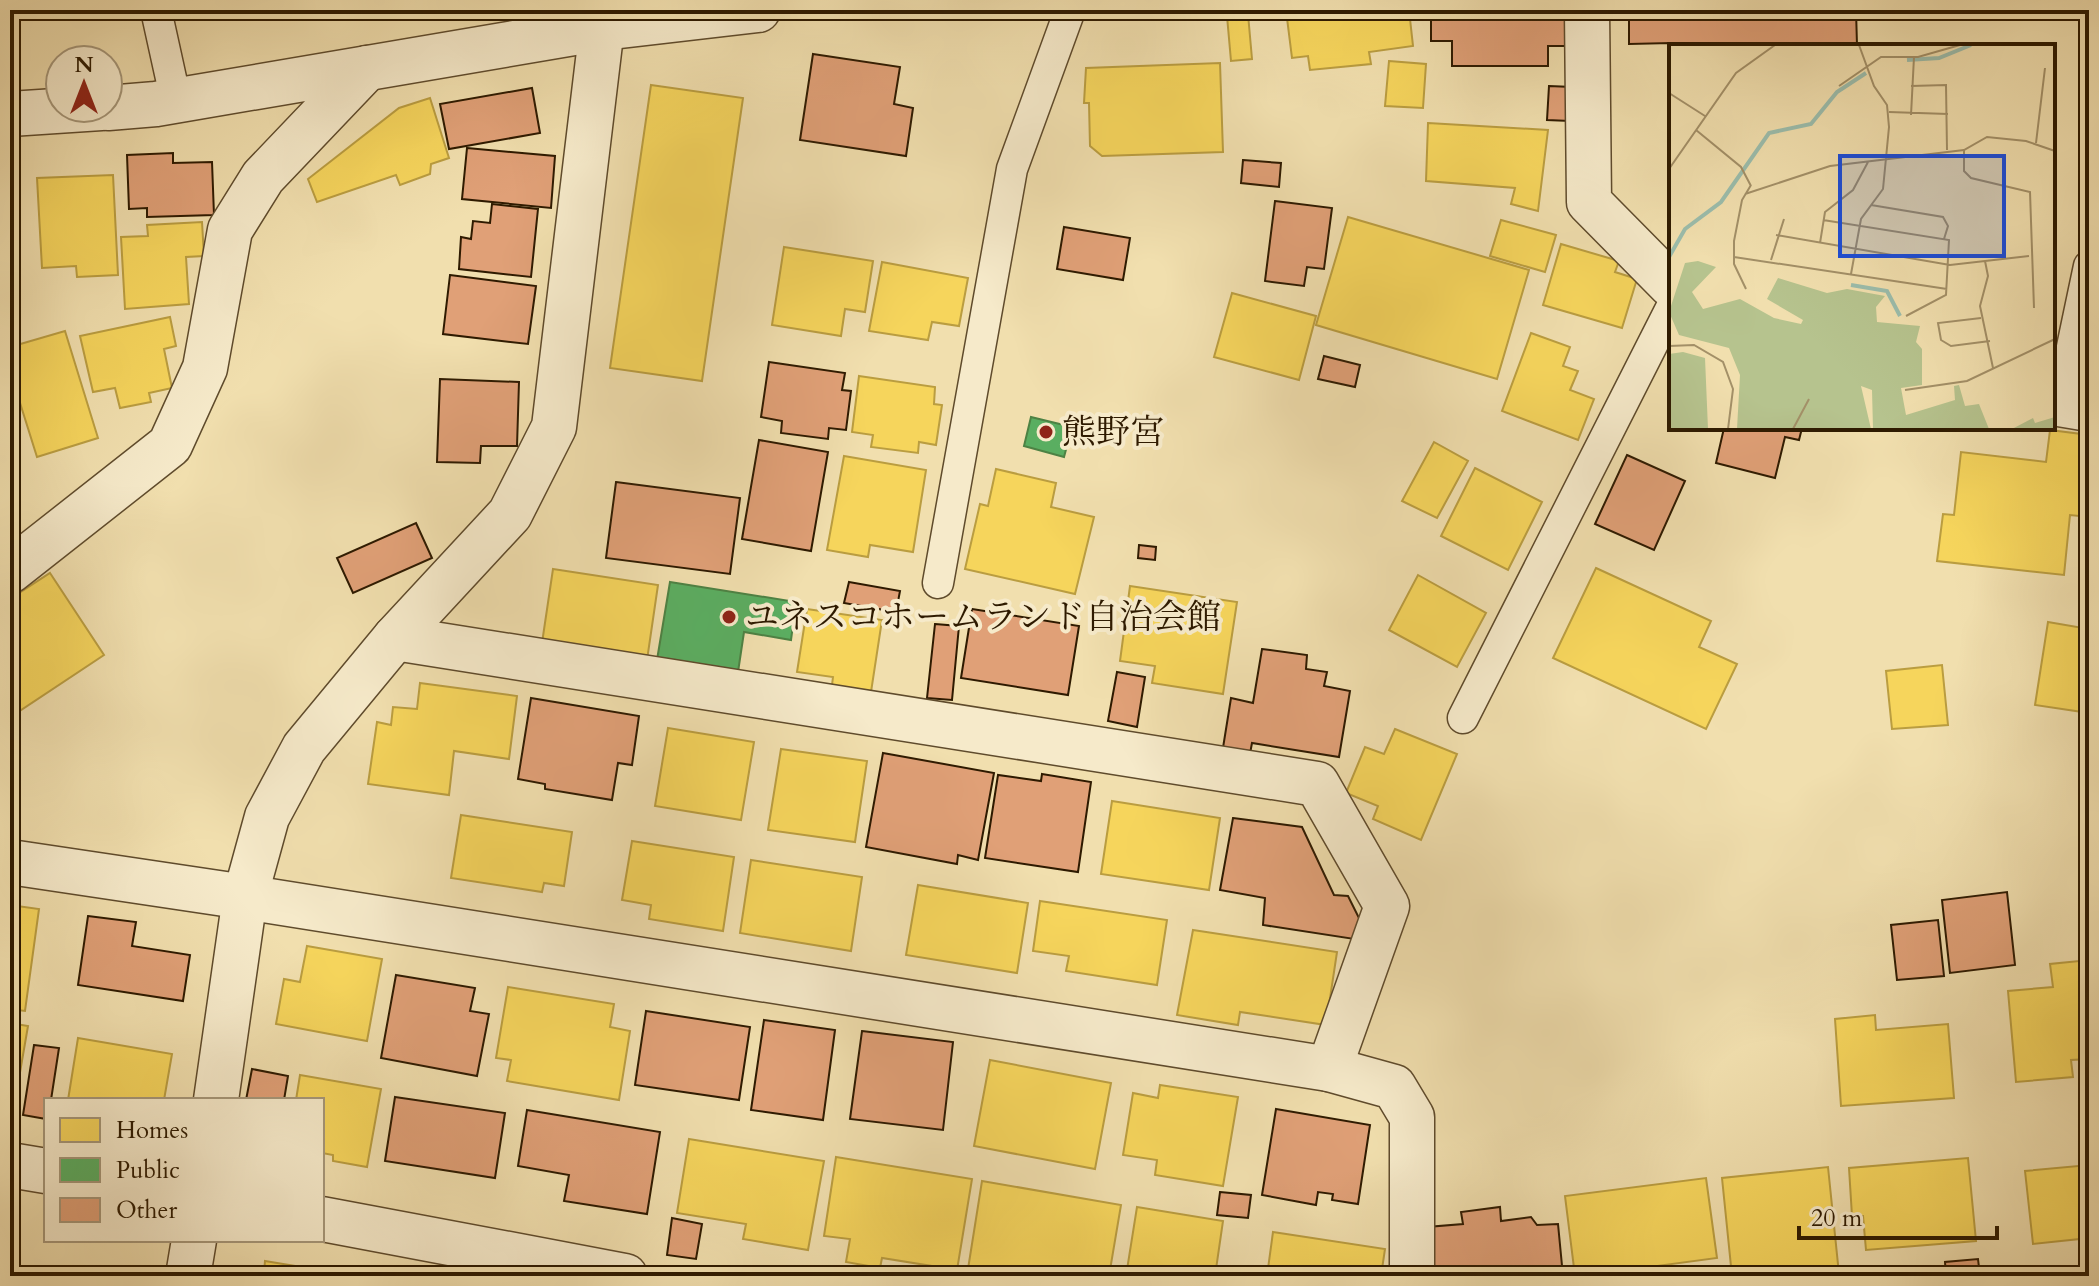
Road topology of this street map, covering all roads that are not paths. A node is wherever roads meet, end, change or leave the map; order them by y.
1 (156, 10) edge
2 (758, 10) edge
3 (1070, 10) edge
4 (1587, 10) edge
5 (603, 19) edge
6 (367, 68) junction
7 (176, 101) junction
8 (124, 106) edge
9 (44, 112) edge
10 (10, 114) edge
11 (2089, 266) edge
12 (1669, 283) edge
13 (1669, 312) edge
14 (2067, 405) edge
15 (10, 571) edge
16 (938, 583) dead end
17 (395, 638) junction
18 (1463, 718) dead end
19 (10, 862) edge
20 (245, 897) junction
21 (1329, 1069) junction
22 (216, 1098) edge
23 (10, 1165) edge
24 (44, 1171) edge
25 (324, 1219) edge
26 (194, 1242) edge
27 (188, 1276) edge
28 (625, 1276) edge
29 (1412, 1276) edge

1 - 7 lane
2 - 5 street
3 - 16 lane
4 - 12 street
5 - 6 street
5 - 17 street
6 - 7 street
6 - 15 street
7 - 8 street
9 - 10 street
11 - 14 lane
13 - 18 lane
17 - 20 street
17 - 21 street
19 - 20 street
20 - 21 street
20 - 22 street
21 - 29 street
23 - 24 street
25 - 28 street
26 - 27 street

